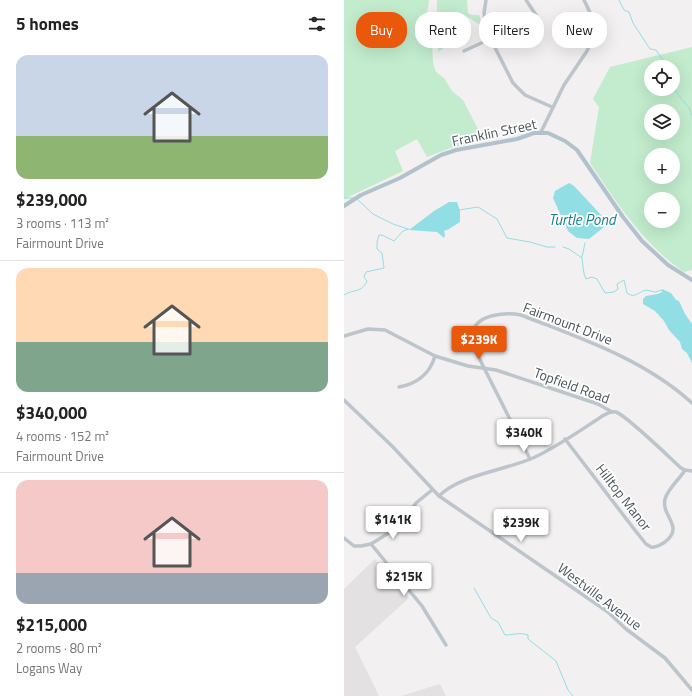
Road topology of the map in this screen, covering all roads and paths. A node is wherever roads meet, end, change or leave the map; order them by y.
1 (486, 0) edge
2 (526, 0) edge
3 (584, 0) edge
4 (485, 12) edge
5 (534, 12) edge
6 (479, 44) edge
7 (495, 48) edge
8 (464, 51) dead end
9 (552, 107) junction
10 (541, 132) junction
11 (344, 206) edge
12 (692, 280) edge
13 (344, 336) edge
14 (434, 356) junction
15 (484, 368) junction
16 (399, 387) dead end
17 (344, 400) edge
18 (692, 403) edge
19 (612, 412) junction
20 (565, 439) junction
21 (530, 459) junction
22 (685, 470) junction
23 (692, 471) edge
24 (432, 490) junction
25 (439, 496) junction
26 (344, 538) edge
27 (371, 544) junction
28 (446, 645) dead end
29 (692, 690) edge

1 - 4 street
2 - 5 street
3 - 9 street
6 - 8 street
7 - 9 street
9 - 10 street
10 - 11 main road, Franklin Street
10 - 12 main road, Franklin Street
13 - 14 street, Topfield Road
14 - 15 street, Topfield Road
14 - 16 street
15 - 18 street, Fairmount Drive
15 - 19 street, Topfield Road
15 - 21 street, Fairmount Drive
17 - 24 street, Westville Avenue
19 - 20 street
19 - 22 street, Topfield Road
20 - 21 street
20 - 22 street, Hilltop Manor
21 - 25 street
22 - 23 street
24 - 25 street, Westville Avenue
24 - 27 street
25 - 29 street, Westville Avenue
26 - 27 street
27 - 28 street

